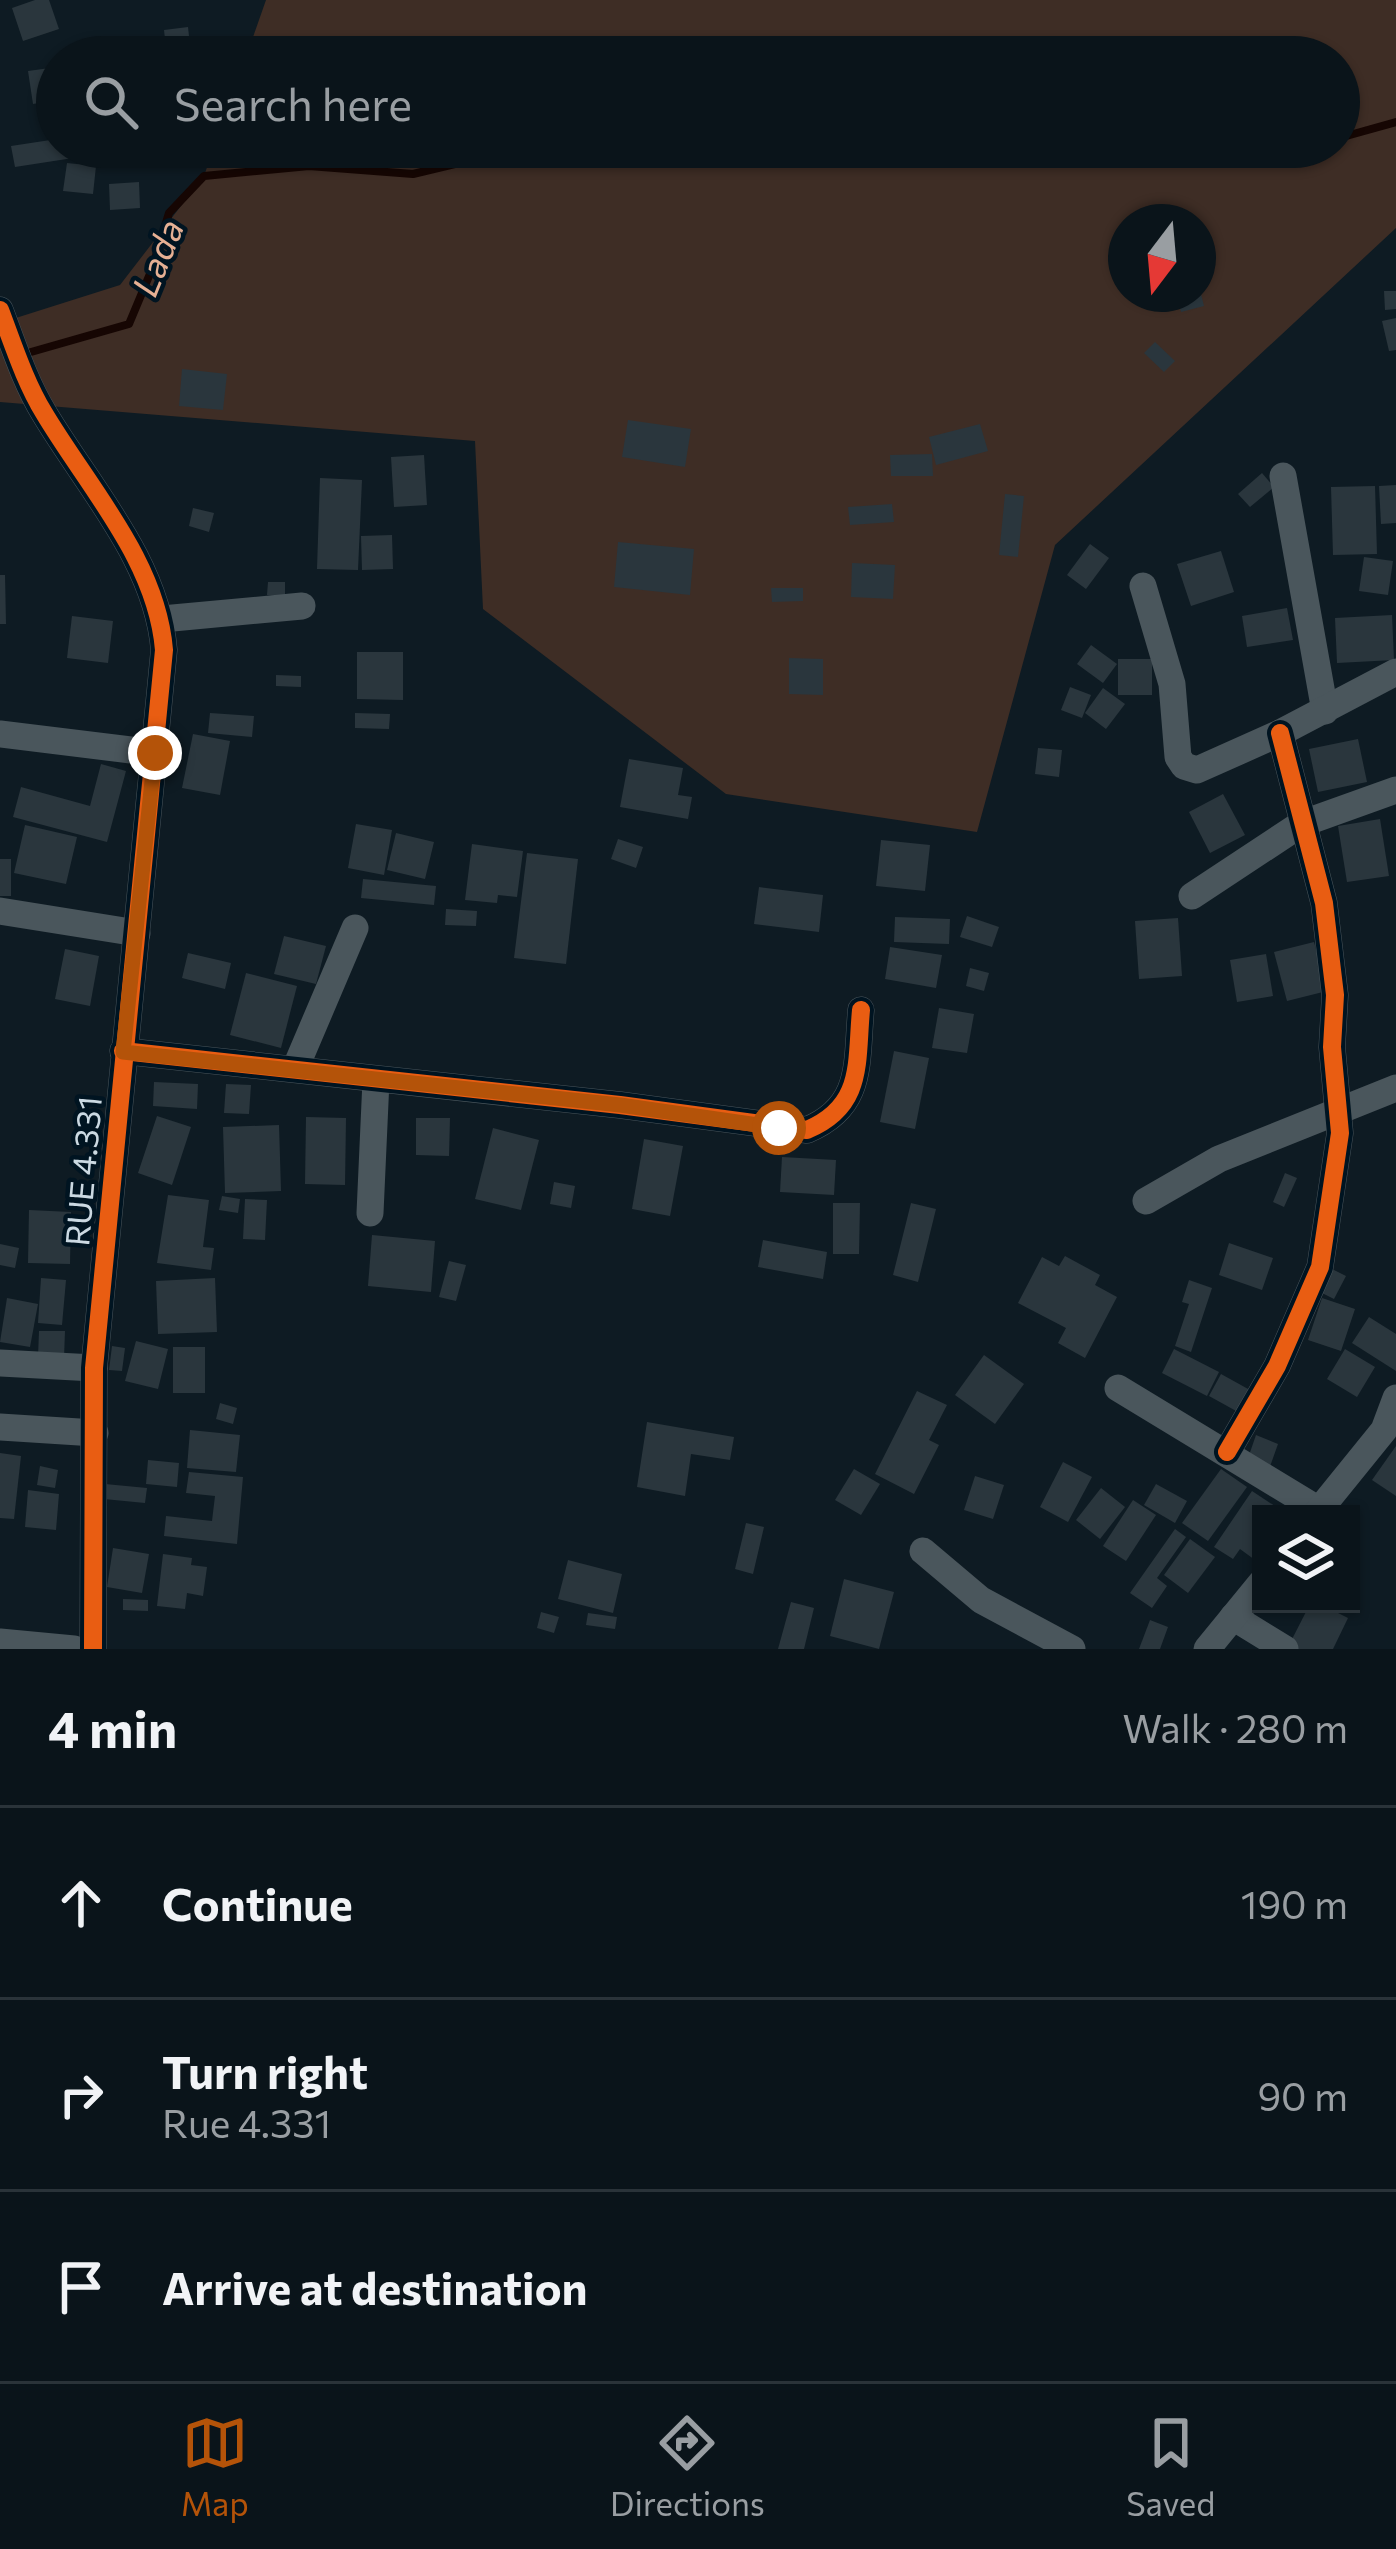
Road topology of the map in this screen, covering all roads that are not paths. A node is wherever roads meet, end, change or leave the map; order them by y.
1 (0, 310) edge
2 (1283, 476) dead end
3 (1143, 586) dead end
4 (302, 605) dead end
5 (162, 619) junction
6 (1396, 672) edge
7 (1325, 711) junction
8 (0, 734) edge
9 (1280, 734) junction
10 (155, 753) junction
11 (1396, 790) edge
12 (1301, 824) junction
13 (1192, 896) dead end
14 (0, 911) edge
15 (355, 928) dead end
16 (137, 933) junction
17 (861, 1010) dead end
18 (123, 1052) junction
19 (295, 1069) junction
20 (376, 1079) junction
21 (1396, 1088) edge
22 (1340, 1112) junction
23 (1146, 1201) dead end
24 (370, 1213) dead end
25 (0, 1363) edge
26 (94, 1369) junction
27 (1118, 1388) dead end
28 (1396, 1398) edge
29 (0, 1427) edge
30 (95, 1433) junction
31 (1226, 1452) junction
32 (1307, 1505) edge
33 (1324, 1505) edge
34 (923, 1551) dead end
35 (1252, 1593) edge
36 (1233, 1617) junction
37 (0, 1642) edge
38 (74, 1649) edge
39 (93, 1649) edge
40 (1072, 1649) edge
41 (1208, 1649) edge
42 (1285, 1649) edge

1 - 5 street, RUE 4.331
2 - 7 street
3 - 9 street
4 - 5 street
5 - 10 street, RUE 4.331
6 - 7 street
7 - 9 street
8 - 10 street
9 - 12 street
10 - 16 street, RUE 4.331
11 - 12 street
12 - 13 street
12 - 22 street
14 - 16 street
15 - 19 street
16 - 18 street, RUE 4.331
17 - 20 street
18 - 19 street
18 - 26 street, RUE 4.331
19 - 20 street
20 - 24 street
21 - 22 street
22 - 23 street
22 - 31 street
25 - 26 street
26 - 30 street, RUE 4.331
27 - 31 street
28 - 33 street
29 - 30 street
30 - 39 street, RUE 4.331
31 - 32 street
34 - 40 street
35 - 36 street
36 - 41 street
36 - 42 street
37 - 38 street

